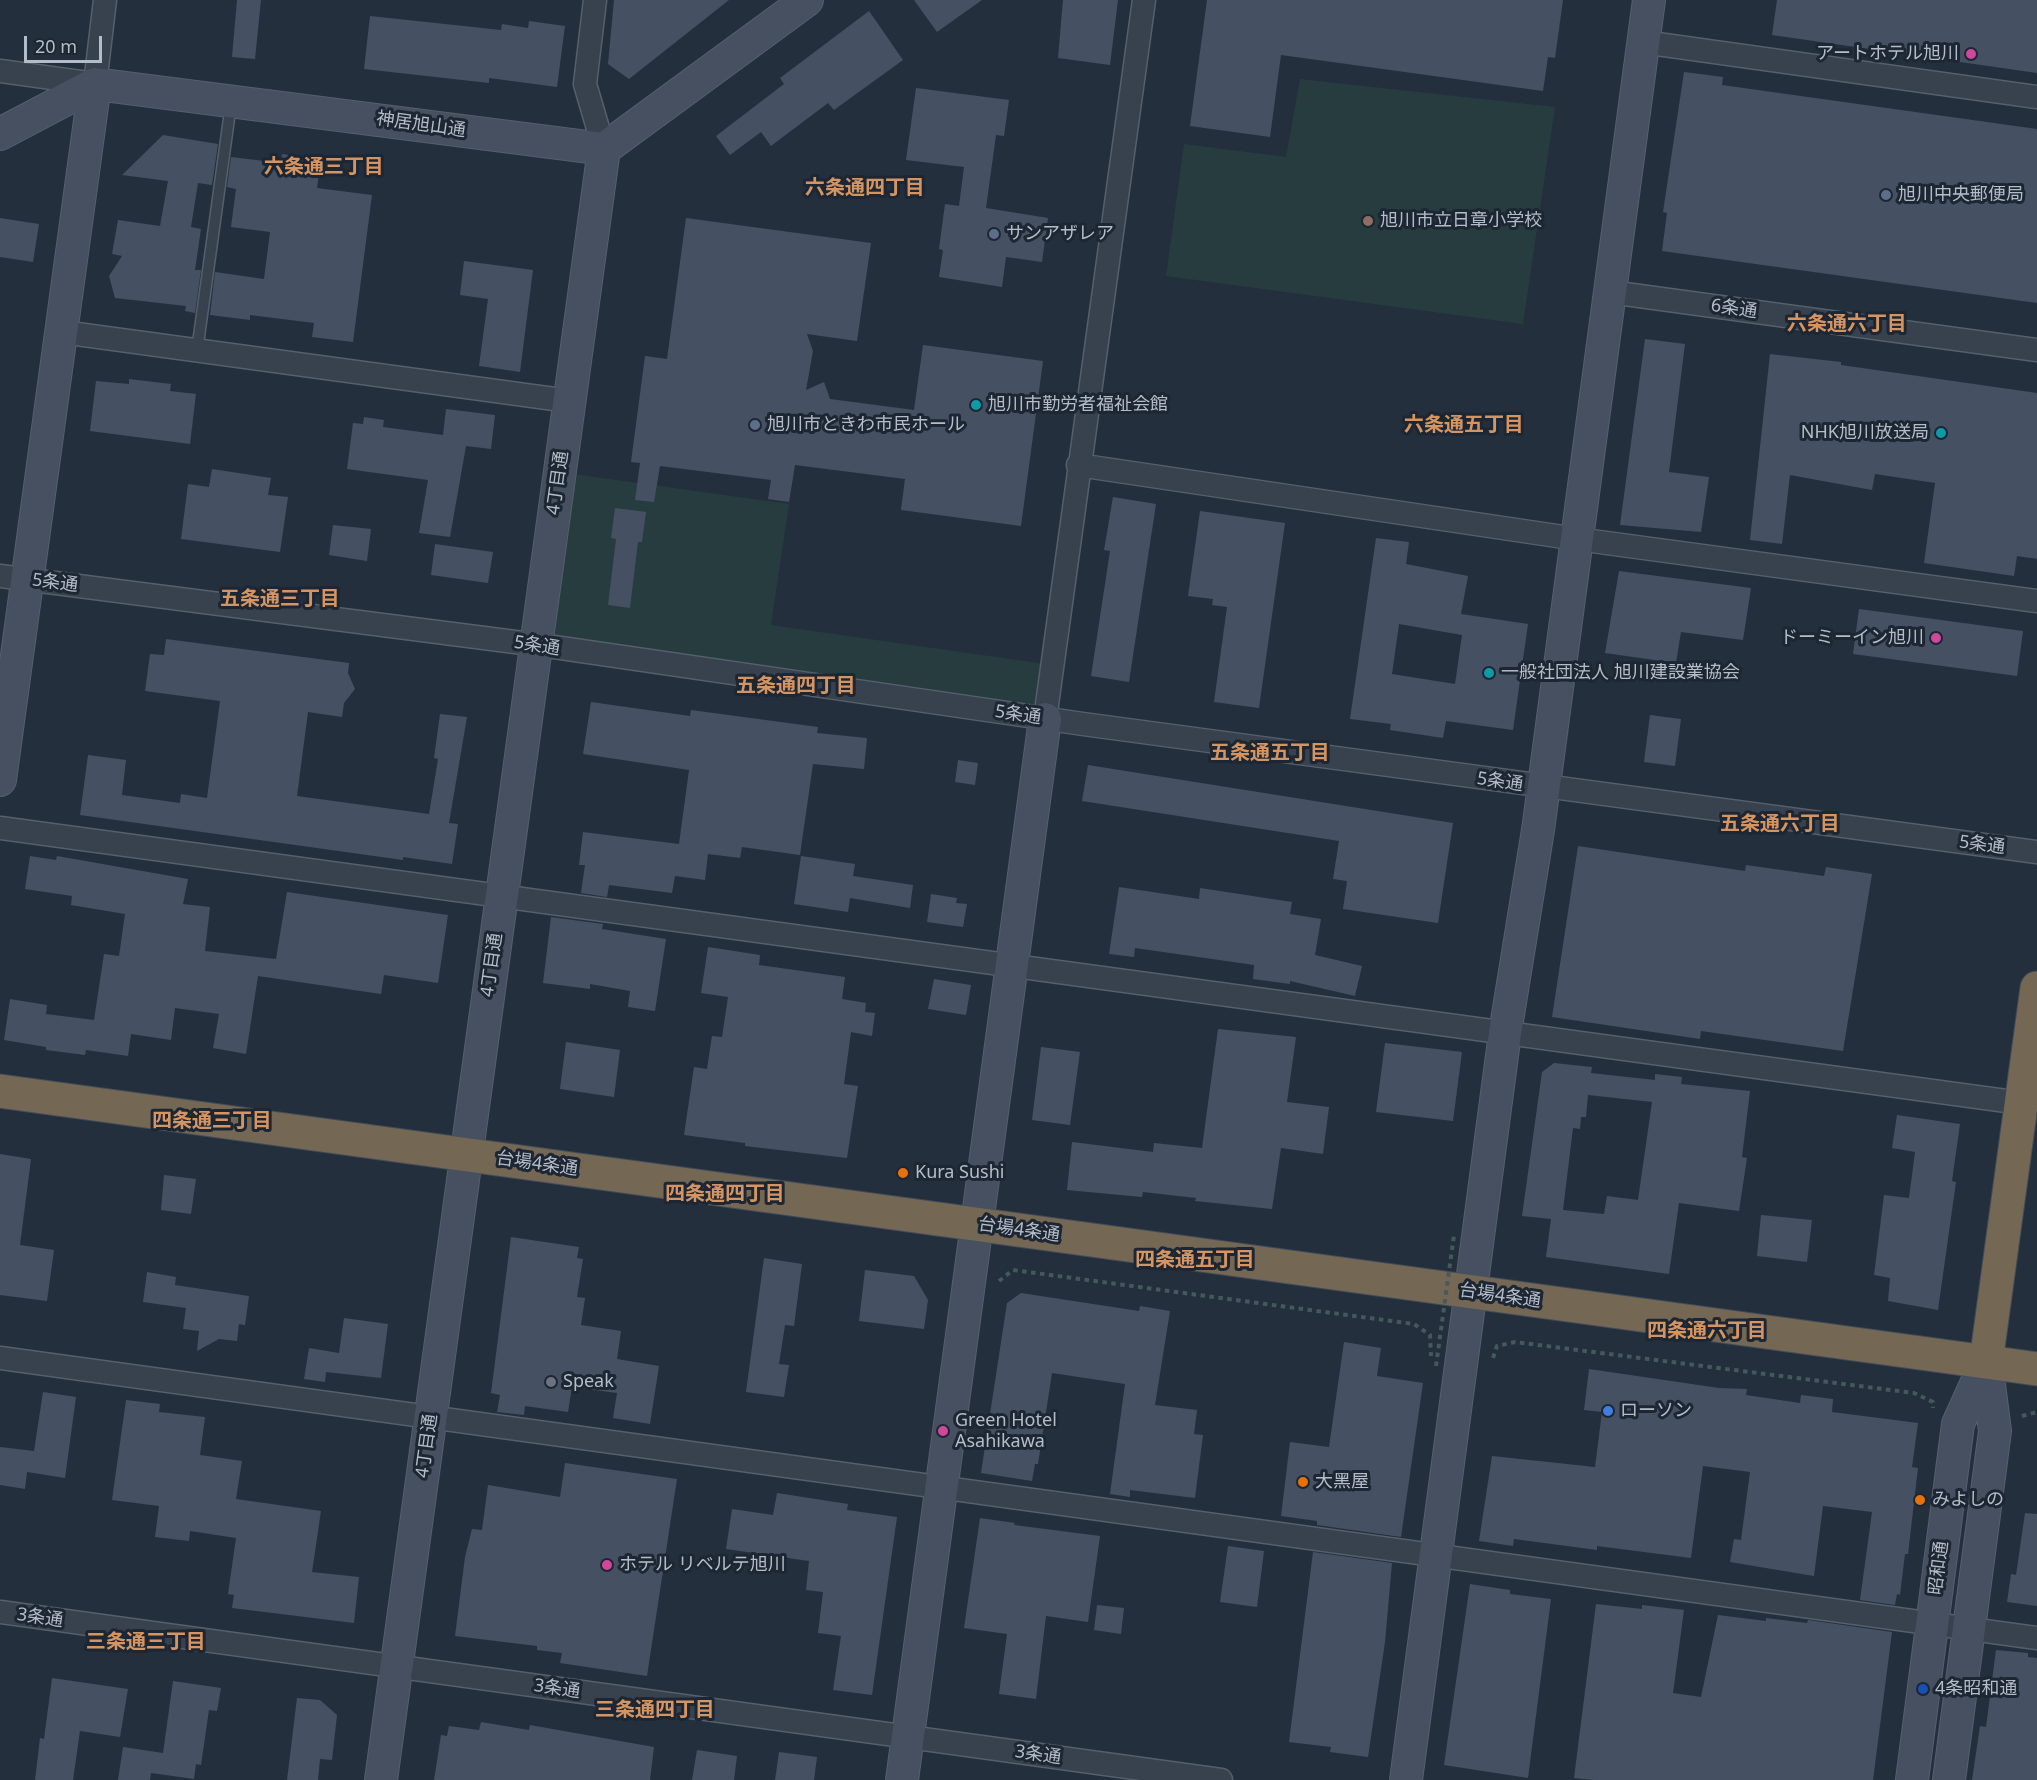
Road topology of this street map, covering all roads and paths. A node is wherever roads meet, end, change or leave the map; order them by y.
1 (105, 0) edge
2 (595, 0) edge
3 (807, 0) edge
4 (1144, 0) edge
5 (1649, 0) edge
6 (1643, 42) junction
7 (0, 71) edge
8 (95, 84) junction
9 (2037, 97) edge
10 (232, 100) junction
11 (0, 134) edge
12 (604, 149) junction
13 (1610, 292) junction
14 (62, 332) junction
15 (2037, 350) edge
16 (197, 351) junction
17 (569, 400) junction
18 (1078, 465) junction
19 (1577, 539) junction
20 (14, 578) edge
21 (2037, 601) edge
22 (536, 645) junction
23 (1045, 719) junction
24 (0, 780) edge
25 (1543, 788) junction
26 (0, 828) edge
27 (2037, 852) edge
28 (502, 895) junction
29 (1011, 967) junction
30 (2037, 988) edge
31 (1505, 1033) junction
32 (0, 1091) edge
33 (2029, 1104) edge
34 (466, 1154) junction
35 (977, 1224) junction
36 (1454, 1235) dead end
37 (995, 1284) dead end
38 (1470, 1292) junction
39 (1385, 1310) dead end
40 (1384, 1321) junction
41 (0, 1358) edge
42 (1986, 1362) junction
43 (1491, 1363) dead end
44 (2037, 1369) edge
45 (1934, 1412) dead end
46 (431, 1417) junction
47 (942, 1486) junction
48 (1436, 1555) junction
49 (0, 1612) edge
50 (1932, 1624) junction
51 (1969, 1629) junction
52 (2037, 1638) edge
53 (397, 1667) junction
54 (908, 1737) junction
55 (381, 1780) edge
56 (902, 1780) edge
57 (1221, 1780) edge
58 (1406, 1780) edge
59 (1912, 1780) edge
60 (1949, 1780) edge

1 - 8 street
2 - 12 street
3 - 12 street
4 - 18 street
5 - 6 street
6 - 9 street
6 - 13 street
7 - 8 street
8 - 10 street, 神居旭山通
8 - 11 street
8 - 14 street
10 - 12 street, 神居旭山通
10 - 16 lane
12 - 17 street, 4丁目通
13 - 15 street, 6条通
13 - 19 street
14 - 16 street
14 - 20 street
16 - 17 street
17 - 22 street, 4丁目通
18 - 19 street
18 - 23 street
19 - 21 street
19 - 25 street
20 - 22 street, 5条通
20 - 24 street
22 - 23 street, 5条通
22 - 28 street, 4丁目通
23 - 25 street, 5条通
23 - 29 street
25 - 27 street, 5条通
25 - 31 street
26 - 28 street
28 - 29 street
28 - 34 street, 4丁目通
29 - 31 street
29 - 35 street
30 - 33 highway, 昭和通
31 - 33 street
31 - 38 street
32 - 34 highway, 台場4条通
33 - 42 highway, 昭和通
34 - 35 highway, 台場4条通
34 - 46 street, 4丁目通
35 - 38 highway, 台場4条通
35 - 47 street
36 - 40 path, bridge
37 - 40 path
38 - 42 highway, 台場4条通
38 - 48 street
39 - 40 path
41 - 46 street
42 - 44 highway, 台場4条通
42 - 50 street, 昭和通
42 - 51 street, 昭和通
43 - 45 path
46 - 47 street
46 - 53 street, 4丁目通
47 - 48 street
47 - 54 street
48 - 50 street
48 - 58 street
49 - 53 street, 3条通
50 - 51 street
50 - 59 street, 昭和通
51 - 52 street
51 - 60 street, 昭和通
53 - 54 street, 3条通
53 - 55 street, 4丁目通
54 - 56 street
54 - 57 street, 3条通

